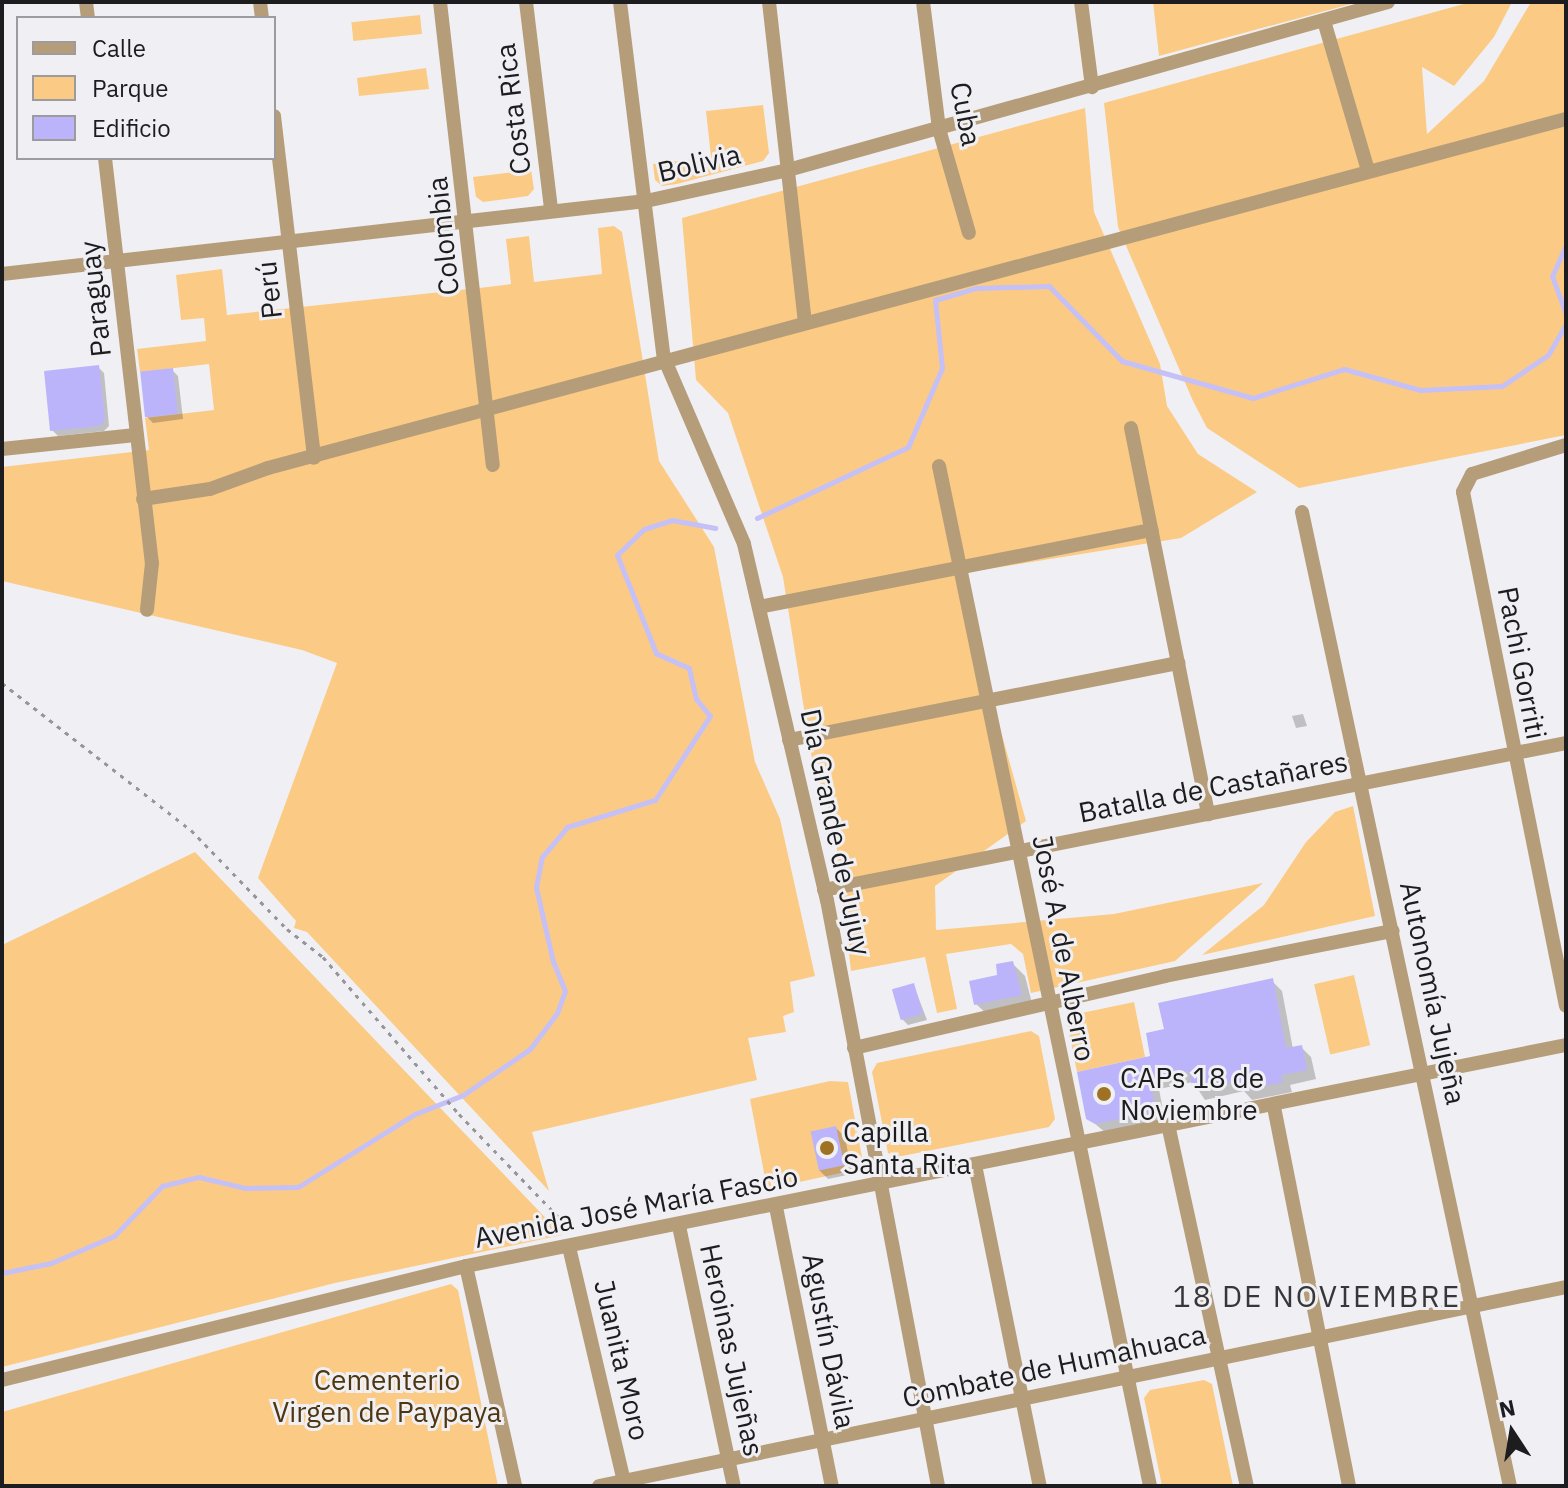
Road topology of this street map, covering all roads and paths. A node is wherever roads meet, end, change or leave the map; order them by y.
1 (440, 2) edge
2 (526, 2) edge
3 (620, 2) edge
4 (769, 2) edge
5 (923, 2) edge
6 (1081, 2) edge
7 (1388, 2) edge
8 (1324, 21) junction
9 (1092, 87) junction
10 (1566, 119) edge
11 (939, 129) junction
12 (276, 132) edge
13 (105, 160) edge
14 (1367, 167) dead end
15 (788, 170) junction
16 (646, 201) junction
17 (551, 210) junction
18 (468, 221) junction
19 (969, 233) dead end
20 (290, 243) junction
21 (117, 261) junction
22 (2, 274) edge
23 (805, 323) junction
24 (665, 362) junction
25 (487, 411) junction
26 (1131, 428) dead end
27 (135, 435) junction
28 (1566, 445) edge
29 (2, 449) edge
30 (314, 458) junction
31 (493, 465) dead end
32 (939, 466) dead end
33 (143, 499) junction
34 (1302, 512) dead end
35 (1152, 530) junction
36 (960, 567) junction
37 (759, 607) junction
38 (147, 610) dead end
39 (1178, 663) junction
40 (2, 683) edge
41 (988, 701) junction
42 (789, 740) junction
43 (1566, 743) edge
44 (1513, 752) junction
45 (1361, 784) junction
46 (1208, 814) junction
47 (1019, 852) junction
48 (824, 890) junction
49 (1393, 931) junction
50 (1049, 1005) junction
51 (1566, 1006) edge
52 (1566, 1045) edge
53 (854, 1048) junction
54 (1423, 1075) junction
55 (1274, 1107) junction
56 (1169, 1129) junction
57 (1076, 1147) junction
58 (975, 1165) junction
59 (878, 1186) junction
60 (776, 1207) junction
61 (679, 1226) junction
62 (569, 1247) junction
63 (466, 1266) junction
64 (1566, 1287) edge
65 (1472, 1307) junction
66 (1318, 1338) junction
67 (1218, 1358) junction
68 (1126, 1375) junction
69 (2, 1380) edge
70 (1024, 1399) junction
71 (925, 1419) junction
72 (822, 1439) junction
73 (728, 1458) junction
74 (624, 1483) edge
75 (515, 1486) edge
76 (599, 1486) edge
77 (734, 1486) edge
78 (832, 1486) edge
79 (938, 1486) edge
80 (1040, 1486) edge
81 (1150, 1486) edge
82 (1247, 1486) edge
83 (1349, 1486) edge
84 (1510, 1486) edge

1 - 18 street, Colombia
2 - 17 street, Costa Rica
3 - 16 street, Día Grande de Jujuy
4 - 15 street
5 - 11 street, Cuba
6 - 9 street
7 - 8 street, Bolivia
8 - 9 street, Bolivia
8 - 14 street
9 - 11 street, Bolivia
10 - 23 street
11 - 15 street, Bolivia
11 - 19 street, Cuba
12 - 20 street, Perú
13 - 21 street, Paraguay
15 - 16 street, Bolivia
15 - 23 street
16 - 17 street, Bolivia
16 - 24 street, Día Grande de Jujuy
17 - 18 street, Bolivia
18 - 20 street, Bolivia
18 - 25 street, Colombia
20 - 21 street, Bolivia
20 - 30 street, Perú
21 - 22 street, Bolivia
21 - 27 street, Paraguay
23 - 24 street
24 - 25 street
24 - 37 street, Día Grande de Jujuy
25 - 30 street
25 - 31 street, Colombia
26 - 35 street
27 - 29 street
27 - 33 street, Paraguay
28 - 44 street, Pachi Gorriti
30 - 33 street
32 - 36 street, José A. de Alberro
33 - 38 street, Paraguay
34 - 45 street, Autonomía Jujeña
35 - 36 street
35 - 39 street
36 - 37 street
36 - 41 street, José A. de Alberro
37 - 42 street, Día Grande de Jujuy
39 - 41 street
39 - 46 street
40 - 62 path
41 - 42 street
41 - 47 street, José A. de Alberro
42 - 48 street, Día Grande de Jujuy
43 - 44 street, Batalla de Castañares
44 - 45 street, Batalla de Castañares
44 - 51 street, Pachi Gorriti
45 - 46 street, Batalla de Castañares
45 - 49 street, Autonomía Jujeña
46 - 47 street, Batalla de Castañares
47 - 48 street, Batalla de Castañares
47 - 50 street, José A. de Alberro
48 - 53 street, Día Grande de Jujuy
49 - 50 street
49 - 54 street, Autonomía Jujeña
50 - 53 street
50 - 57 street, José A. de Alberro
52 - 54 street, Avenida José María Fascio
53 - 59 street, Día Grande de Jujuy
54 - 55 street, Avenida José María Fascio
54 - 65 street, Autonomía Jujeña
55 - 56 street, Avenida José María Fascio
55 - 66 street
56 - 57 street, Avenida José María Fascio
56 - 67 street
57 - 58 street, Avenida José María Fascio
57 - 68 street, José A. de Alberro
58 - 59 street, Avenida José María Fascio
58 - 70 street
59 - 60 street, Avenida José María Fascio
59 - 71 street, Día Grande de Jujuy
60 - 61 street, Avenida José María Fascio
60 - 72 street, Agustín Dávila
61 - 62 street, Avenida José María Fascio
61 - 73 street, Heroinas Jujeñas
62 - 63 street, Avenida José María Fascio
62 - 74 street, Juanita Moro
63 - 69 street, Avenida José María Fascio
63 - 75 street
64 - 65 street, Combate de Humahuaca
65 - 66 street, Combate de Humahuaca
65 - 84 street, Autonomía Jujeña
66 - 67 street, Combate de Humahuaca
66 - 83 street
67 - 68 street, Combate de Humahuaca
67 - 82 street
68 - 70 street, Combate de Humahuaca
68 - 81 street, José A. de Alberro
70 - 71 street, Combate de Humahuaca
70 - 80 street
71 - 72 street, Combate de Humahuaca
71 - 79 street, Día Grande de Jujuy
72 - 73 street, Combate de Humahuaca
72 - 78 street, Agustín Dávila
73 - 74 street, Combate de Humahuaca
73 - 77 street, Heroinas Jujeñas
74 - 76 street, Combate de Humahuaca

